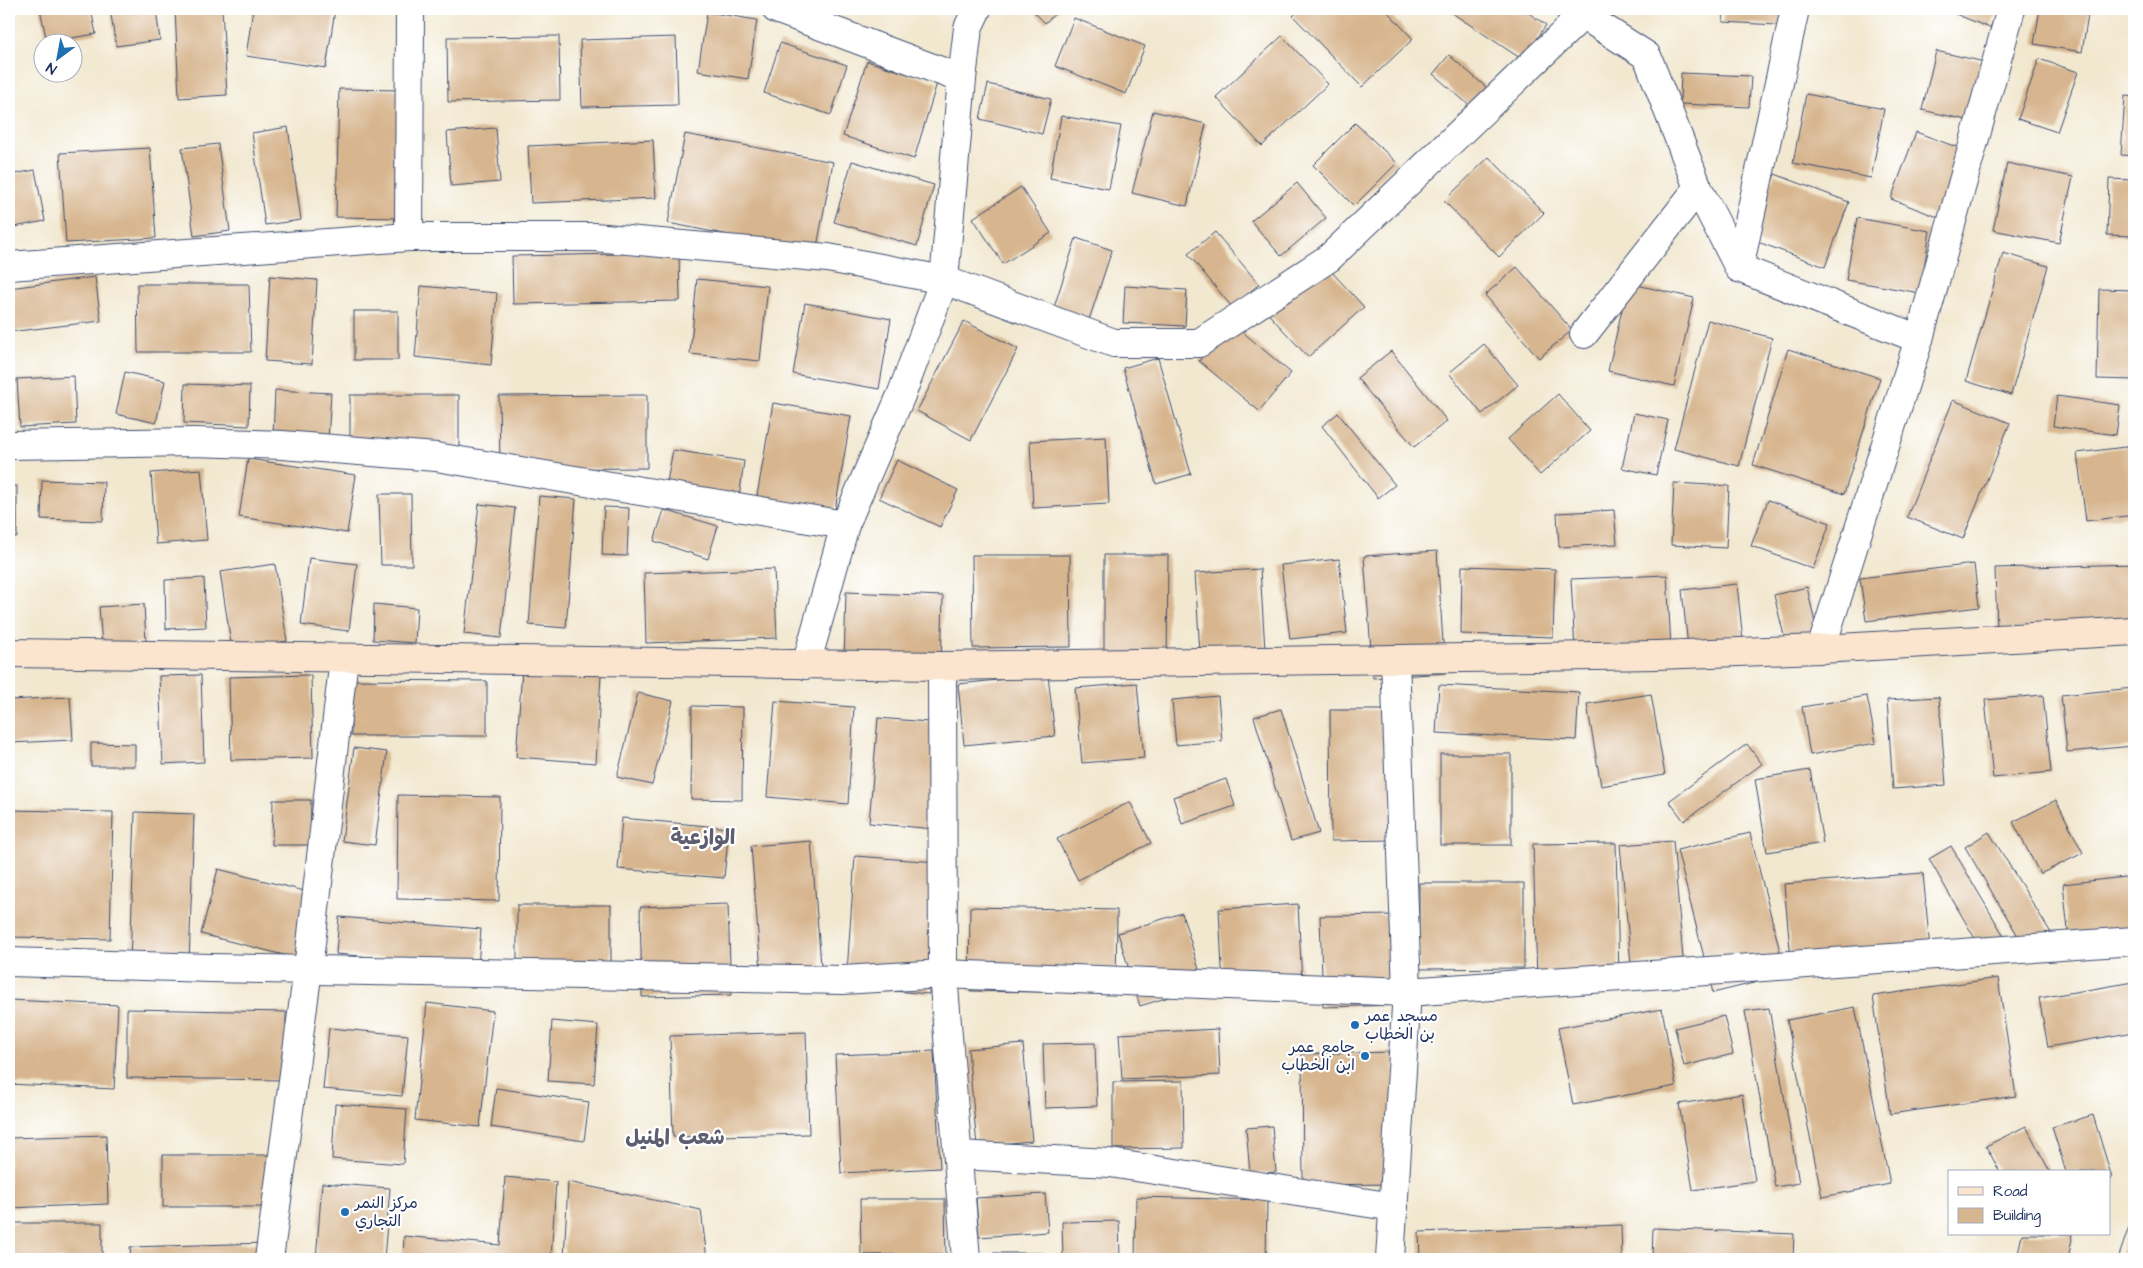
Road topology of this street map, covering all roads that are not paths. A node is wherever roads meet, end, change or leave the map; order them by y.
1 (410, 9) edge
2 (776, 9) edge
3 (977, 9) edge
4 (1795, 9) edge
5 (2011, 9) edge
6 (1573, 10) edge
7 (962, 79) junction
8 (1698, 188) junction
9 (409, 237) junction
10 (9, 266) edge
11 (1739, 268) junction
12 (944, 280) junction
13 (1584, 334) dead end
14 (1919, 339) junction
15 (9, 445) edge
16 (845, 525) junction
17 (2134, 631) edge
18 (1821, 649) junction
19 (9, 653) edge
20 (344, 658) junction
21 (1394, 659) junction
22 (806, 665) junction
23 (942, 666) junction
24 (2134, 942) edge
25 (9, 962) edge
26 (308, 969) junction
27 (943, 974) junction
28 (1407, 992) junction
29 (958, 1155) junction
30 (1394, 1207) junction
31 (269, 1259) edge
32 (966, 1259) edge
33 (1390, 1259) edge

1 - 9 street
2 - 7 street
3 - 7 street
4 - 11 street
5 - 14 street
6 - 8 street
6 - 12 street
7 - 12 street
8 - 11 street
8 - 13 street
9 - 10 street
9 - 12 street
11 - 14 street
12 - 16 street
14 - 18 street
15 - 16 street
16 - 22 street
17 - 18 street
18 - 21 street
19 - 20 street
20 - 22 street
20 - 26 street
21 - 23 street
21 - 28 street
22 - 23 street
23 - 27 street
24 - 28 street
25 - 26 street
26 - 27 street
26 - 31 street
27 - 28 street
27 - 29 street
28 - 30 street
29 - 30 street
29 - 32 street
30 - 33 street

